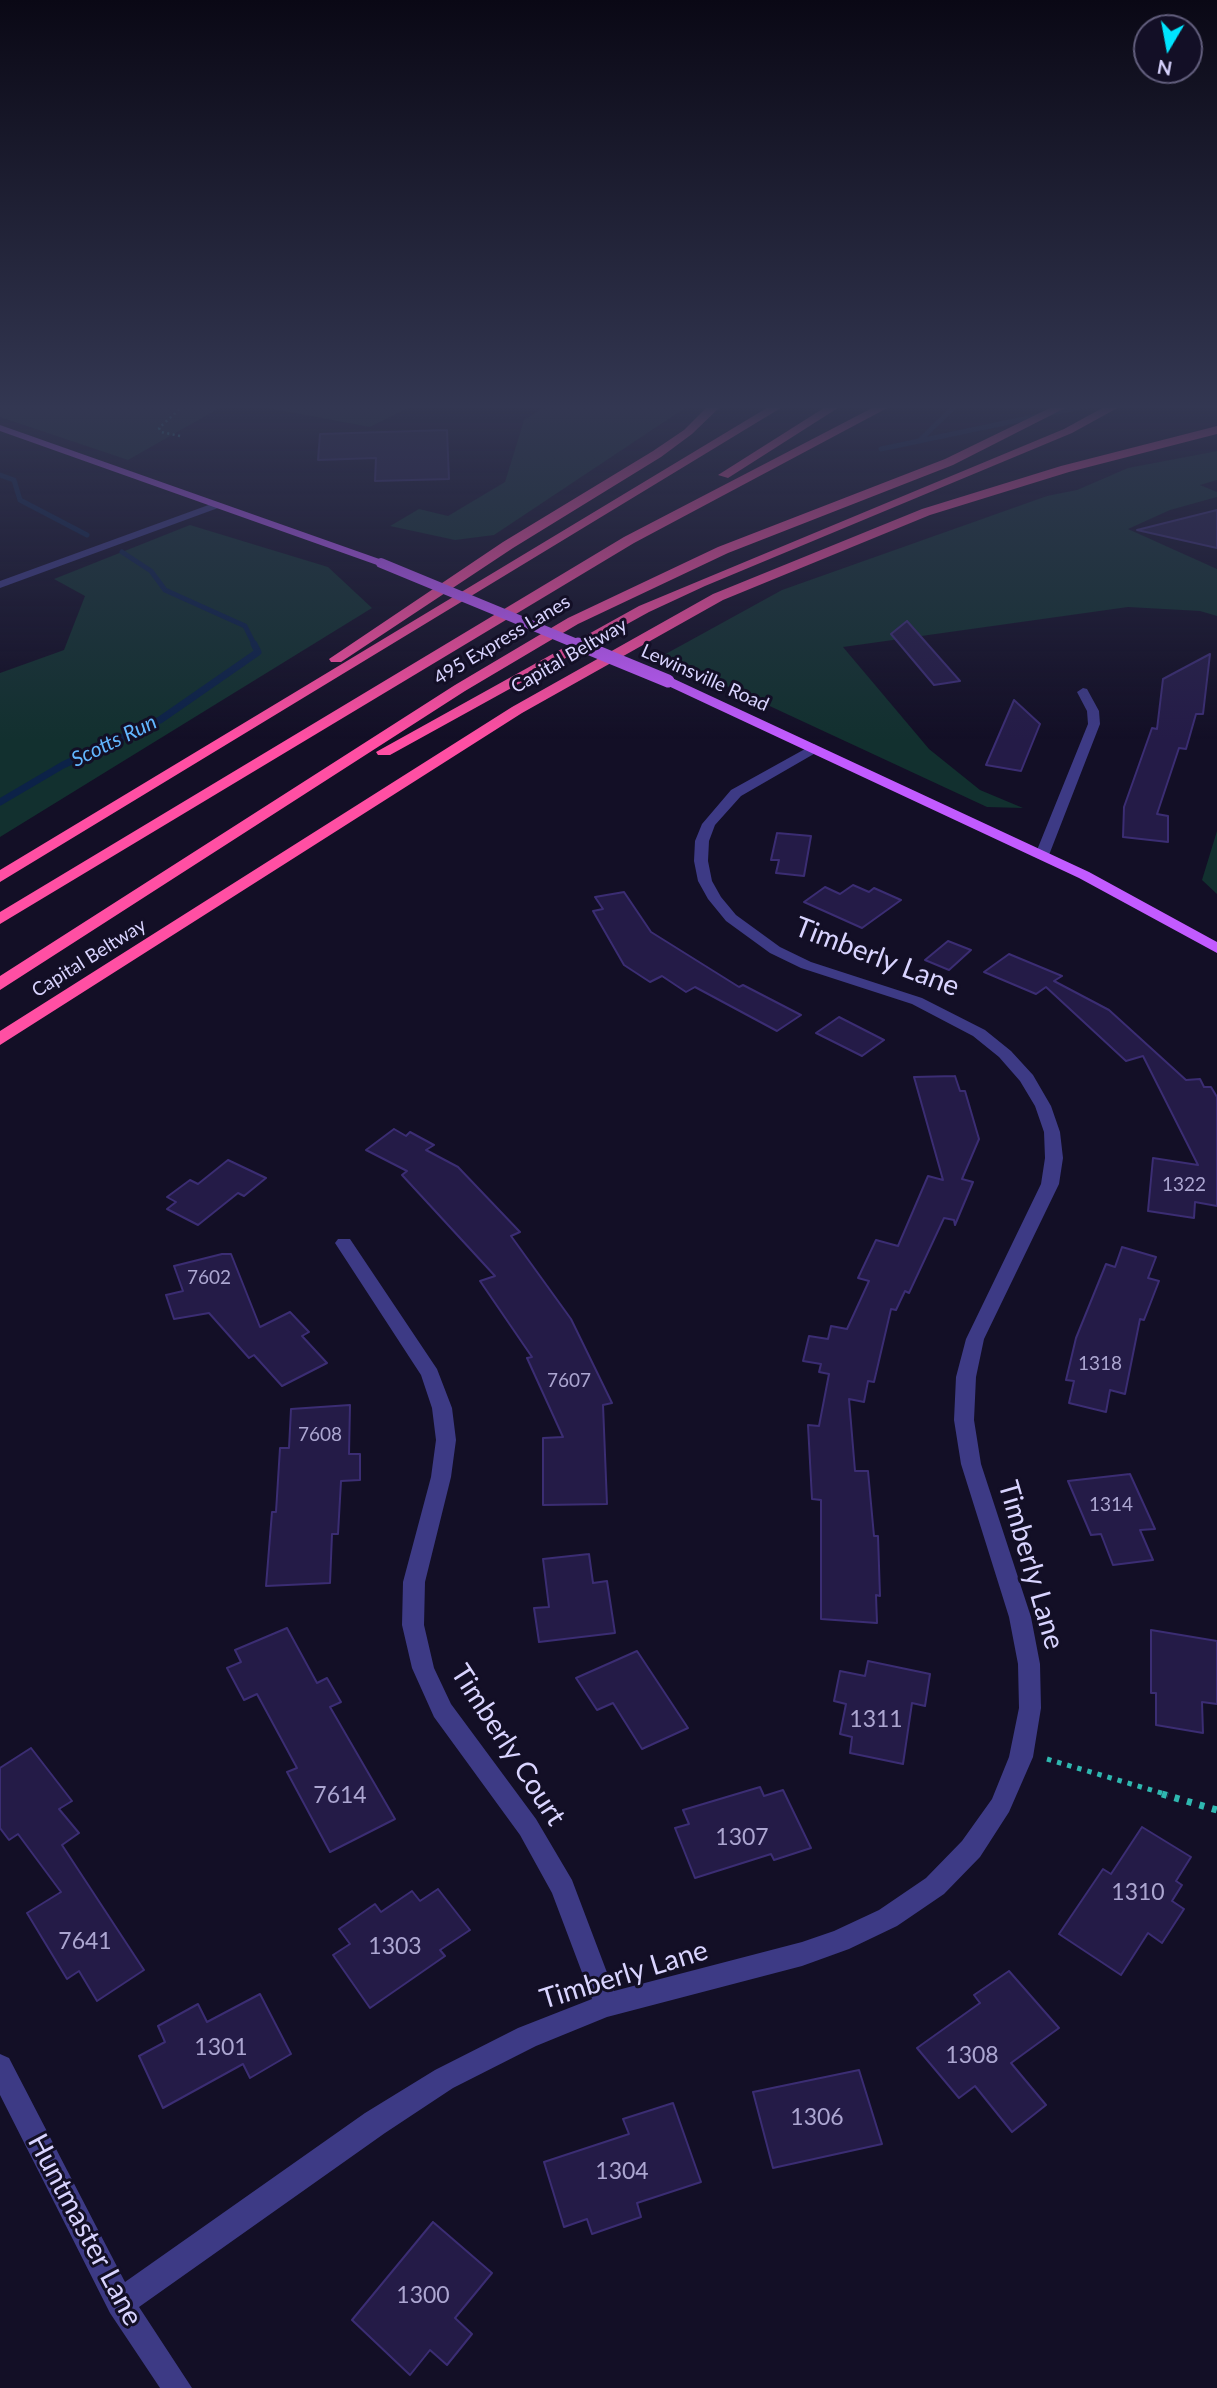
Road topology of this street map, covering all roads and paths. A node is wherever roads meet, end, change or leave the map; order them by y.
1 (176, 517) edge
2 (248, 517) edge
3 (555, 517) edge
4 (593, 517) edge
5 (662, 517) edge
6 (672, 517) edge
7 (805, 517) edge
8 (855, 517) edge
9 (915, 517) edge
10 (629, 540) junction
11 (0, 584) edge
12 (1083, 692) dead end
13 (814, 748) junction
14 (109, 810) junction
15 (219, 843) junction
16 (1042, 855) junction
17 (0, 877) edge
18 (0, 919) edge
19 (1217, 948) edge
20 (0, 984) edge
21 (0, 1039) edge
22 (344, 1243) dead end
23 (1021, 1752) junction
24 (1217, 1810) edge
25 (607, 2005) junction
26 (0, 2067) edge
27 (120, 2303) junction
28 (177, 2388) edge

1 - 11 street
2 - 13 main road, Lewinsville Road, bridge
3 - 14 highway
4 - 14 highway
5 - 10 highway
6 - 10 highway, 495 Express Lanes
7 - 15 highway, 495 Express Lanes
8 - 15 highway
9 - 21 highway, Capital Beltway
10 - 18 highway, 495 Express Lanes
12 - 16 street
13 - 16 main road, Lewinsville Road
13 - 23 street, Timberly Lane
14 - 17 highway
15 - 20 highway, 495 Express Lanes
16 - 19 main road, Lewinsville Road
22 - 25 street, Timberly Court
23 - 24 path
23 - 25 street, Timberly Lane
25 - 27 street, Timberly Lane
26 - 27 street, Huntmaster Lane
27 - 28 street, Huntmaster Lane

